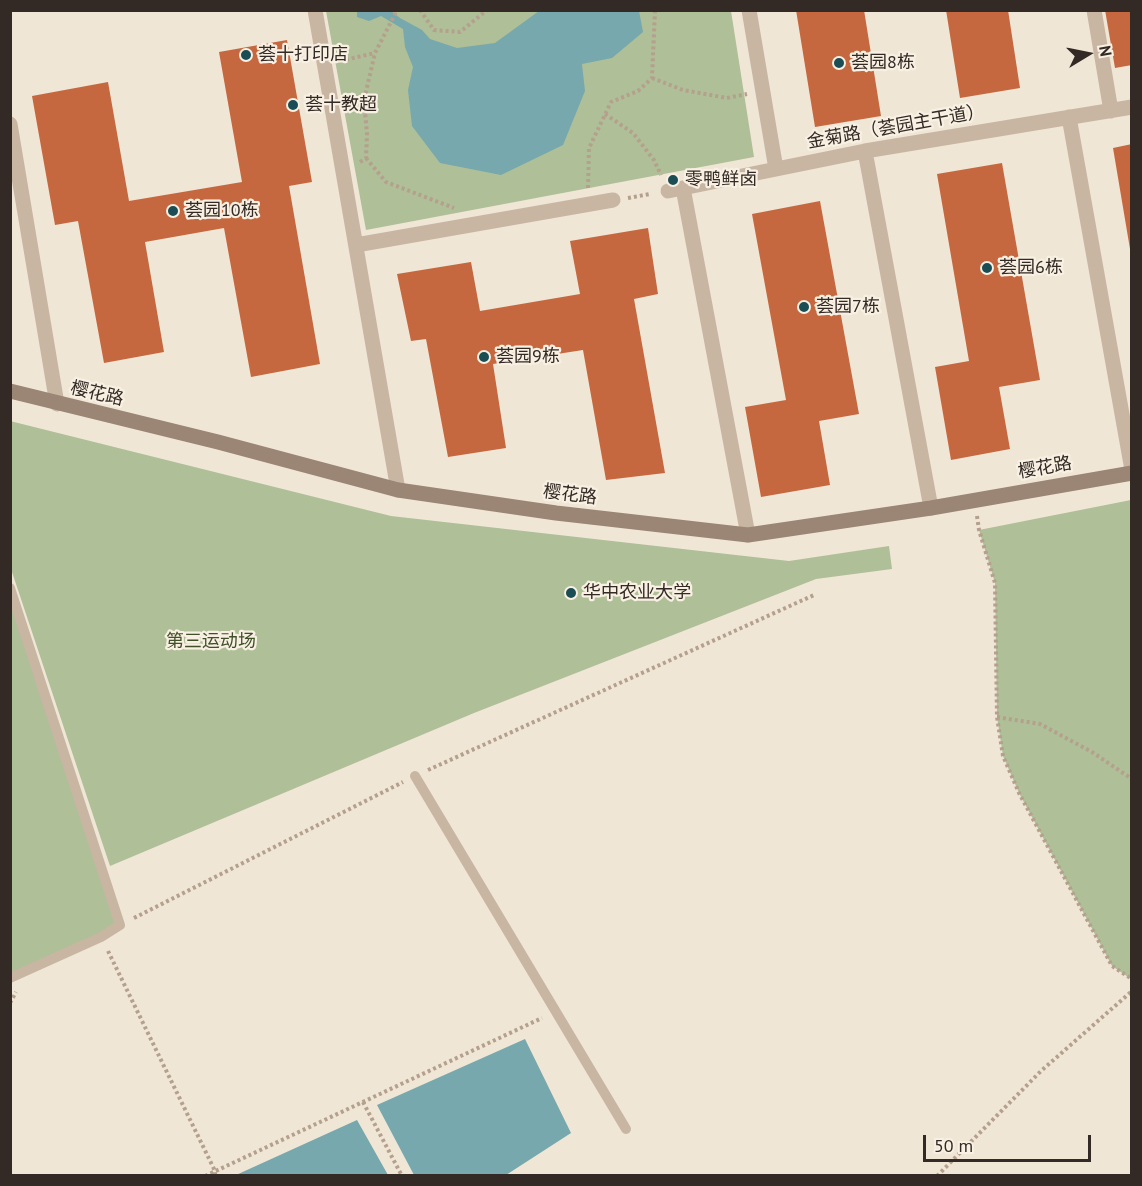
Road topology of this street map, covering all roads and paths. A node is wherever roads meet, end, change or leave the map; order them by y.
1 (315, 10) edge
2 (397, 10) edge
3 (420, 10) edge
4 (487, 10) edge
5 (655, 10) edge
6 (749, 10) edge
7 (1094, 10) edge
8 (375, 53) junction
9 (324, 65) junction
10 (652, 78) junction
11 (762, 91) junction
12 (1131, 107) edge
13 (1111, 111) junction
14 (605, 114) junction
15 (1069, 117) junction
16 (10, 124) edge
17 (865, 151) junction
18 (366, 158) junction
19 (776, 169) junction
20 (343, 172) junction
21 (684, 188) junction
22 (668, 191) junction
23 (613, 200) joint
24 (588, 204) junction
25 (456, 209) dead end
26 (356, 245) junction
27 (10, 391) edge
28 (57, 404) junction
29 (1131, 471) edge
30 (398, 490) junction
31 (975, 501) junction
32 (931, 508) junction
33 (748, 535) junction
34 (10, 588) edge
35 (814, 596) dead end
36 (996, 717) junction
37 (415, 776) junction
38 (1131, 779) edge
39 (120, 925) junction
40 (101, 937) junction
41 (10, 978) edge
42 (1131, 979) edge
43 (1131, 991) edge
44 (556, 1012) junction
45 (363, 1102) junction
46 (626, 1129) dead end
47 (215, 1173) edge
48 (205, 1176) edge
49 (402, 1176) edge
50 (937, 1176) edge

1 - 9 street
2 - 8 path
3 - 4 path
5 - 10 path
6 - 11 street
7 - 13 street
8 - 9 path
8 - 18 path
9 - 20 street
10 - 11 path
10 - 14 path
11 - 19 street
12 - 13 street, 金菊路（荟园主干道）
13 - 15 street, 金菊路（荟园主干道）
14 - 22 path
14 - 24 path
15 - 17 street, 金菊路（荟园主干道）
15 - 29 street
16 - 28 street
17 - 19 street, 金菊路（荟园主干道）
17 - 32 street
18 - 20 path
18 - 25 path
19 - 21 street, 金菊路（荟园主干道）
20 - 26 street
21 - 22 street, 金菊路（荟园主干道）
21 - 33 street
22 - 23 path
23 - 24 street
24 - 26 street
26 - 30 street
27 - 28 street, 樱花路
28 - 30 street, 樱花路
29 - 31 street, 樱花路
30 - 33 street, 樱花路
31 - 32 street, 樱花路
31 - 36 path
32 - 33 street, 樱花路
34 - 39 lane
35 - 37 path
36 - 38 path
36 - 42 path
37 - 39 path
37 - 44 lane
39 - 40 lane
40 - 41 lane
40 - 47 path
43 - 50 path
44 - 45 path
44 - 46 lane
45 - 47 path
45 - 49 path
47 - 48 path

